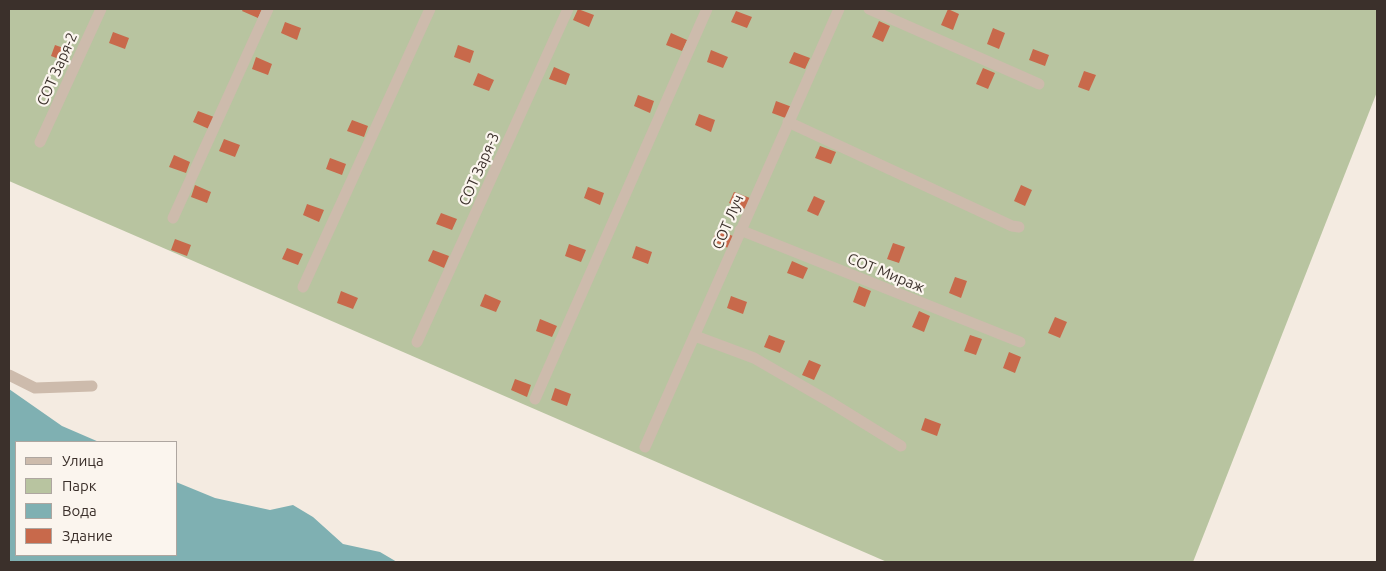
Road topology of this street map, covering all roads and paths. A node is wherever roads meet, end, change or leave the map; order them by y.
1 (100, 9) edge
2 (268, 9) edge
3 (430, 9) edge
4 (568, 9) edge
5 (707, 9) edge
6 (839, 9) edge
7 (869, 9) edge
8 (1039, 84) dead end
9 (788, 122) junction
10 (40, 142) dead end
11 (173, 218) dead end
12 (1018, 227) dead end
13 (740, 230) junction
14 (303, 287) dead end
15 (695, 336) junction
16 (418, 342) dead end
17 (1020, 342) dead end
18 (9, 375) edge
19 (92, 386) dead end
20 (535, 399) dead end
21 (901, 446) dead end
22 (645, 447) dead end

1 - 10 street, СОТ Заря-2
2 - 11 street
3 - 14 street
4 - 16 street, СОТ Заря-3
5 - 20 street
6 - 9 street, СОТ Луч
7 - 8 street
9 - 12 street
9 - 13 street, СОТ Луч
13 - 15 street, СОТ Луч
13 - 17 street, СОТ Мираж
15 - 21 street
15 - 22 street, СОТ Луч
18 - 19 street

